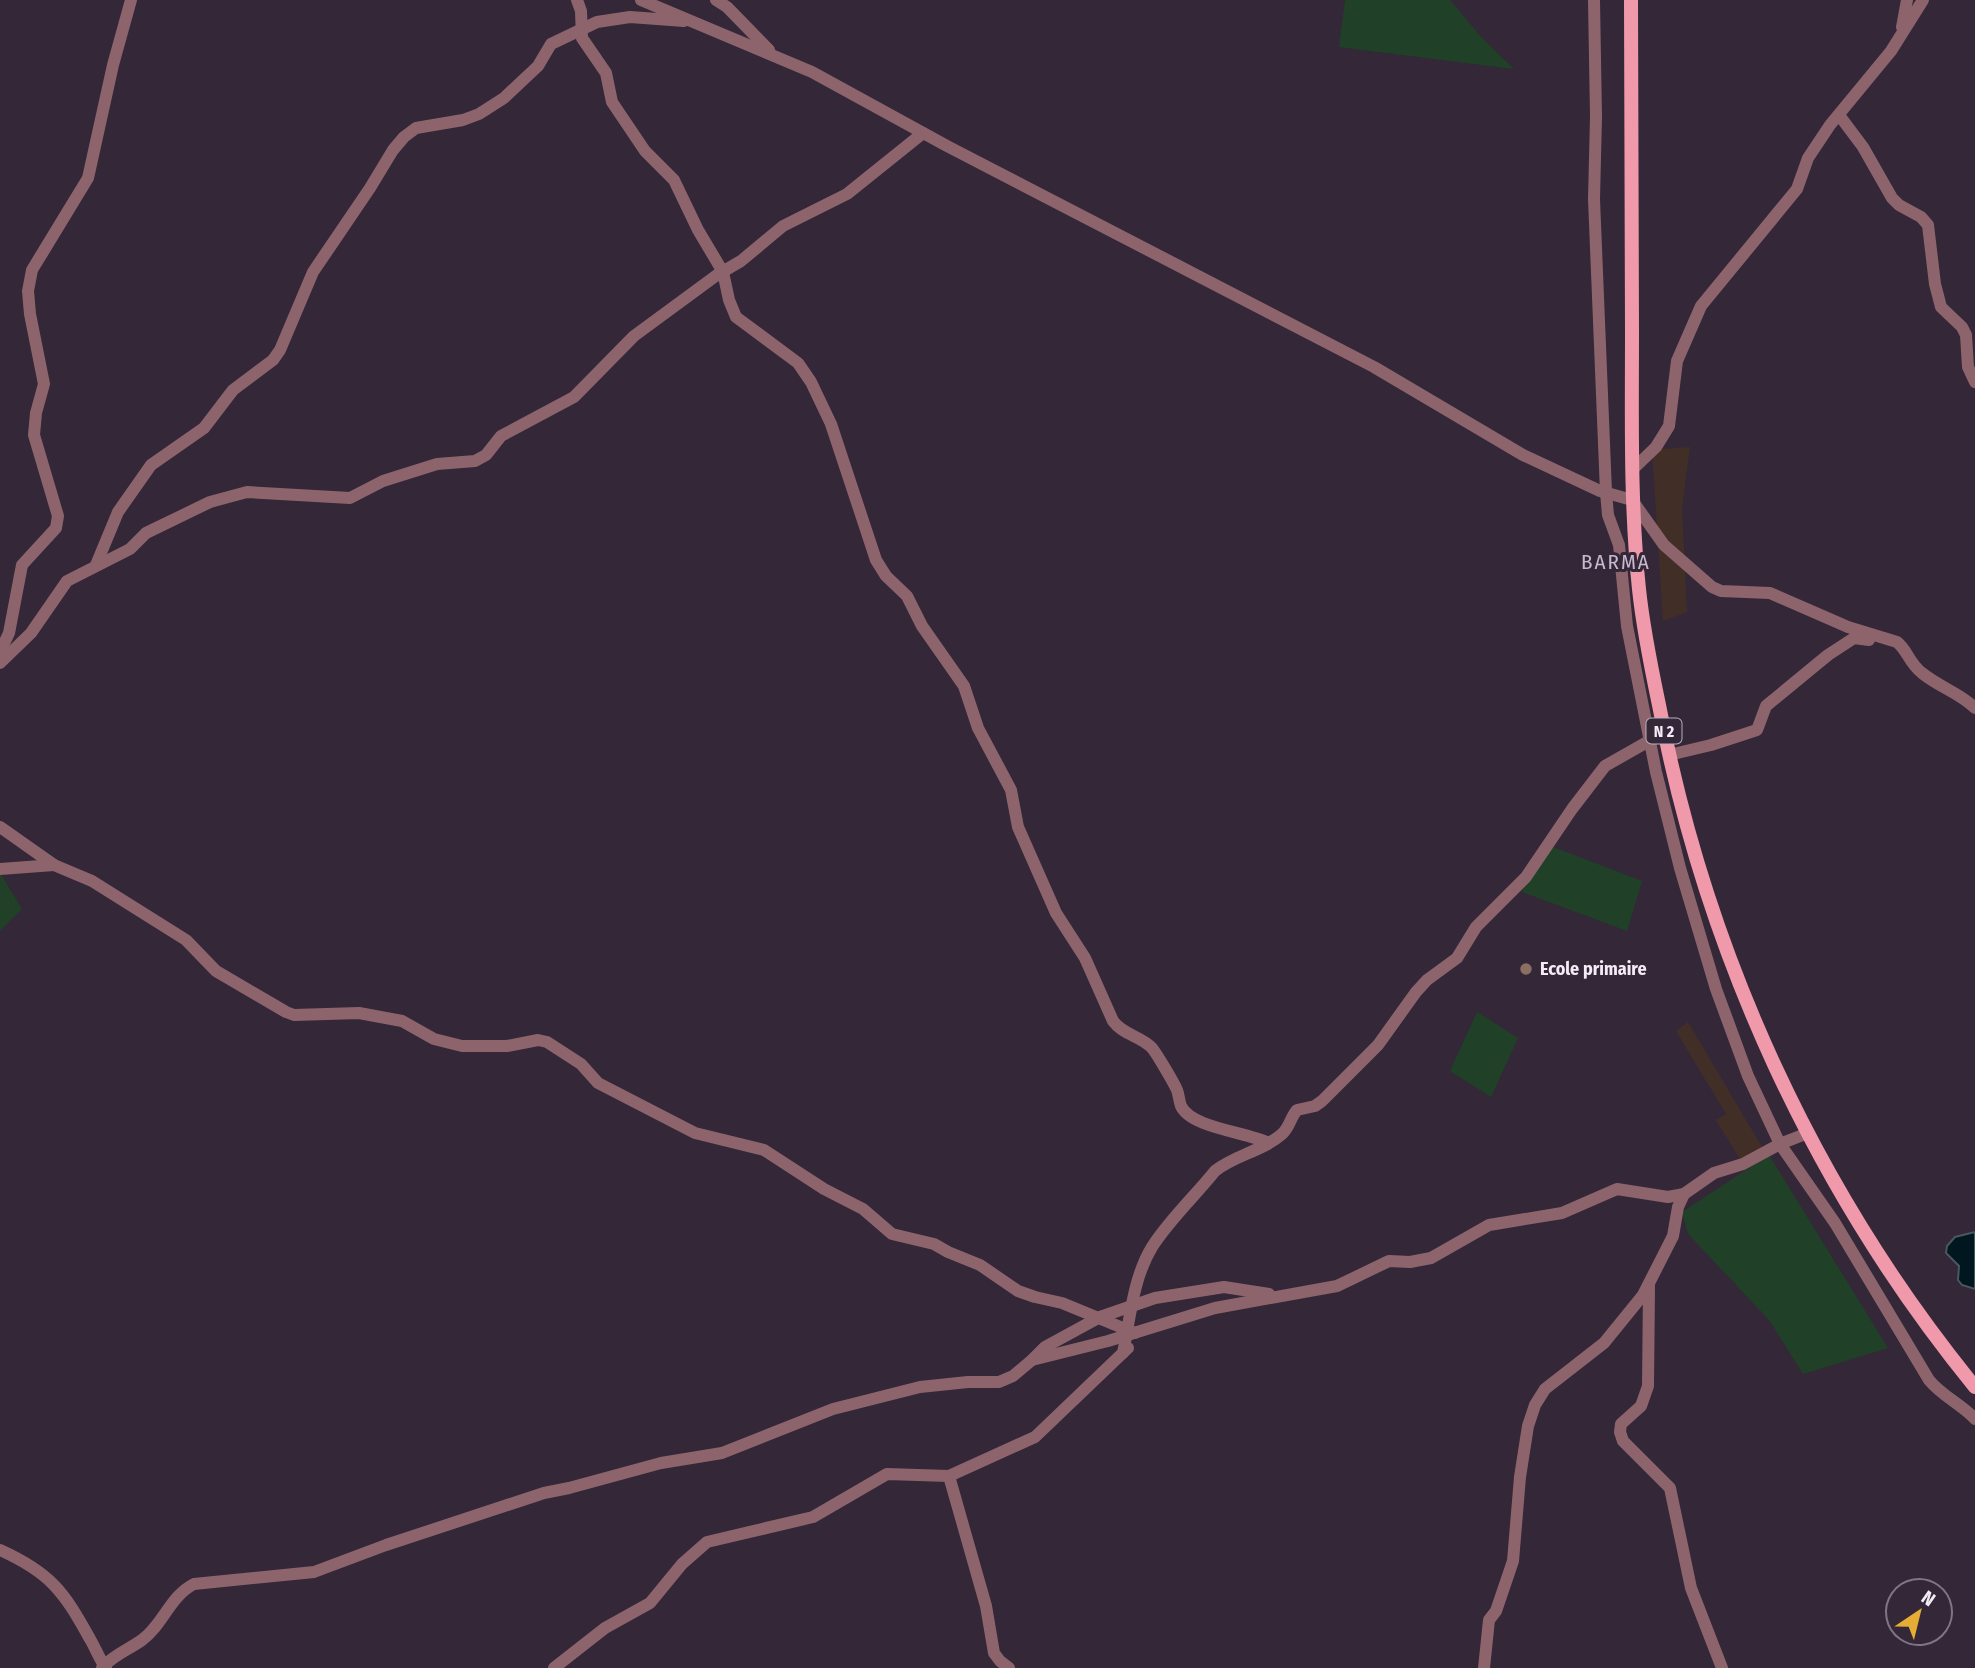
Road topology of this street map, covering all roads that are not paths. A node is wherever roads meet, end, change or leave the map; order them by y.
1 (131, 0) edge
2 (577, 0) edge
3 (641, 0) edge
4 (716, 0) edge
5 (1594, 0) edge
6 (1631, 0) edge
7 (1907, 0) edge
8 (1923, 0) edge
9 (694, 22) junction
10 (582, 29) junction
11 (1899, 38) junction
12 (771, 53) junction
13 (1839, 115) junction
14 (923, 132) junction
15 (723, 272) junction
16 (1975, 382) edge
17 (1632, 470) junction
18 (1606, 492) junction
19 (1632, 500) junction
20 (96, 565) junction
21 (1884, 638) junction
22 (0, 652) edge
23 (0, 663) edge
24 (1975, 708) edge
25 (1649, 741) junction
26 (1669, 755) junction
27 (0, 827) edge
28 (54, 865) junction
29 (0, 869) edge
30 (1808, 1133) junction
31 (1269, 1143) junction
32 (1780, 1144) junction
33 (1684, 1194) junction
34 (1649, 1283) junction
35 (1277, 1296) junction
36 (1132, 1307) junction
37 (1100, 1317) junction
38 (1149, 1328) junction
39 (1129, 1332) junction
40 (1123, 1353) junction
41 (1032, 1360) junction
42 (1975, 1387) edge
43 (1975, 1419) edge
44 (949, 1476) junction
45 (0, 1550) edge
46 (103, 1667) edge
47 (554, 1668) edge
48 (1009, 1668) edge
49 (1484, 1668) edge
50 (1722, 1668) edge

1 - 22 street
2 - 10 street
3 - 9 street
4 - 12 street
5 - 18 street
6 - 17 main road, N 2
7 - 11 street
8 - 11 street
9 - 10 street
9 - 12 street
10 - 15 street
10 - 20 street
11 - 13 street
12 - 14 street
13 - 16 street
13 - 17 street
14 - 15 street
14 - 18 street
15 - 20 street
15 - 31 street
17 - 19 main road, N 2
18 - 19 street
18 - 25 street
19 - 21 street
19 - 26 main road, N 2
20 - 23 street
21 - 24 street
21 - 26 street
25 - 31 street
25 - 32 street
26 - 30 main road, N 2
27 - 28 street
28 - 29 street
28 - 37 street
30 - 32 street
30 - 42 main road, N 2
31 - 36 street
32 - 33 street
32 - 43 street
33 - 34 street
33 - 35 street
34 - 49 street
34 - 50 street
35 - 36 street
35 - 38 street
36 - 37 street
36 - 39 street
37 - 39 street
37 - 41 street
38 - 39 street
38 - 40 street
39 - 40 street
39 - 41 street
40 - 44 street
41 - 46 street
44 - 47 street
44 - 48 street
45 - 46 street

